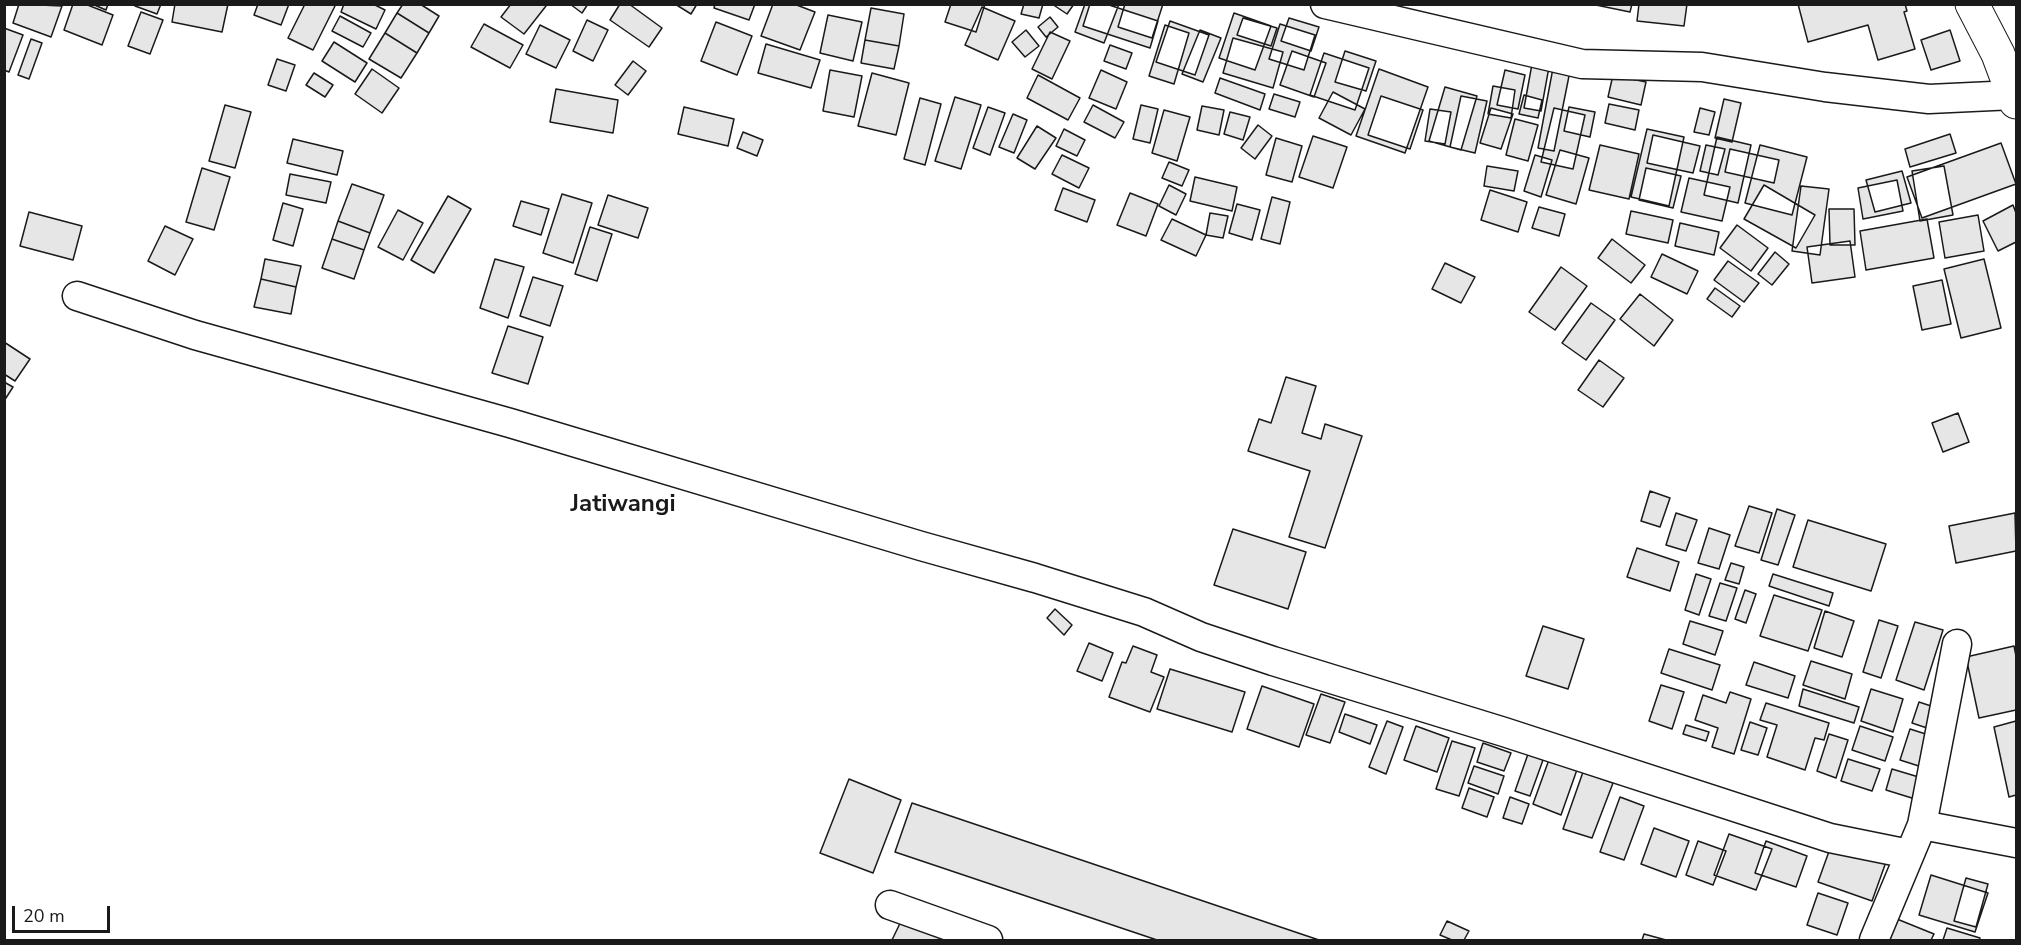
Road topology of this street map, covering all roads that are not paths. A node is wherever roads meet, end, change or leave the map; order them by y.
1 (1325, 4) edge
2 (1972, 4) edge
3 (2015, 99) edge
4 (77, 296) dead end
5 (1957, 644) dead end
6 (1922, 825) junction
7 (2016, 843) edge
8 (1909, 854) junction
9 (890, 905) dead end
10 (988, 940) edge
11 (1874, 940) edge

1 - 3 street
2 - 3 highway
4 - 8 street
5 - 6 street
6 - 7 street
6 - 8 street
8 - 11 street
9 - 10 street

